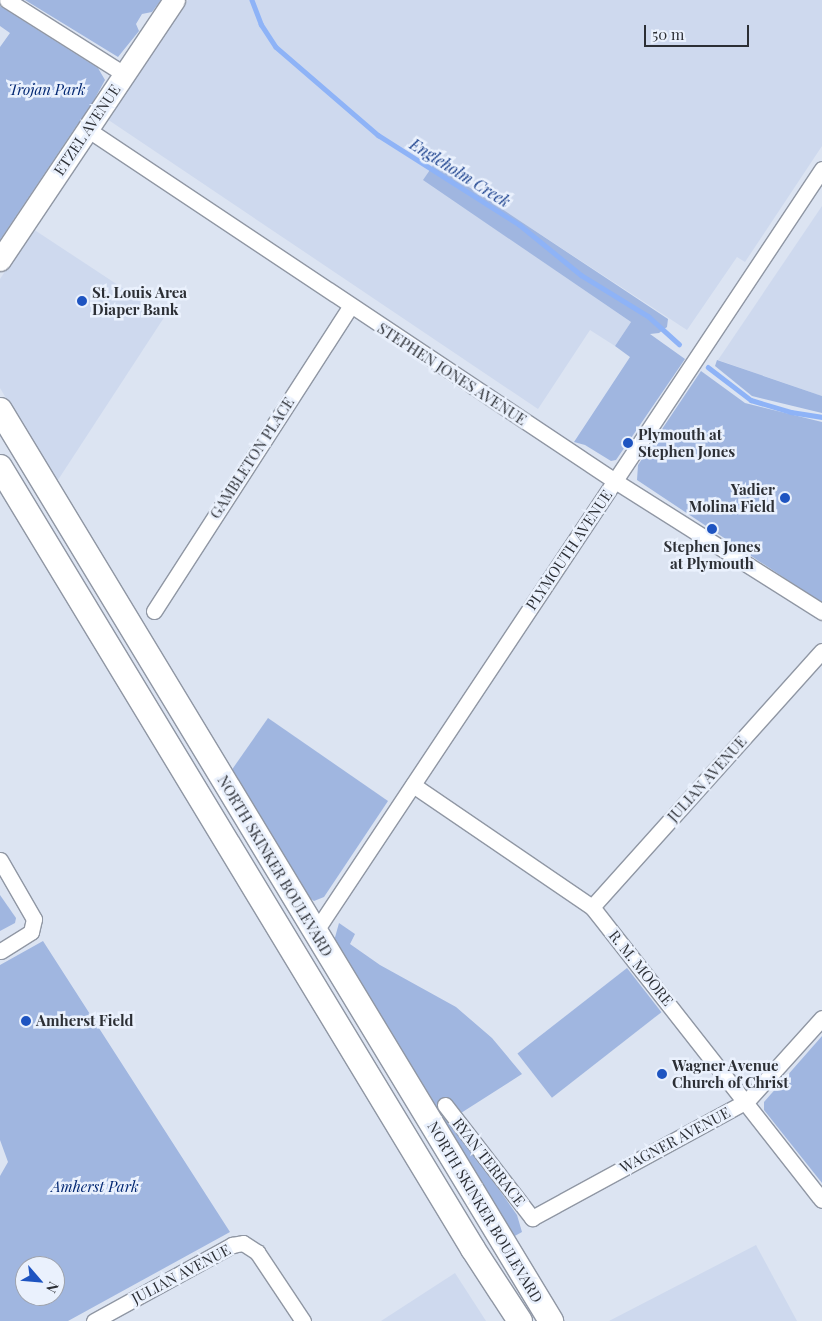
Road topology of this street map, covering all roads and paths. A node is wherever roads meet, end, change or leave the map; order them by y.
1 (7, 0) edge
2 (174, 0) edge
3 (124, 74) junction
4 (87, 129) junction
5 (822, 169) edge
6 (0, 260) edge
7 (350, 306) junction
8 (0, 410) edge
9 (0, 467) edge
10 (615, 481) junction
11 (154, 611) dead end
12 (822, 612) edge
13 (822, 651) edge
14 (413, 785) junction
15 (0, 860) edge
16 (592, 907) junction
17 (315, 932) junction
18 (0, 951) edge
19 (822, 1018) edge
20 (747, 1102) junction
21 (445, 1106) dead end
22 (822, 1200) edge
23 (532, 1218) joint
24 (98, 1320) edge
25 (302, 1321) edge
26 (520, 1321) edge
27 (551, 1321) edge

1 - 3 street
2 - 3 street, ETZEL AVENUE
3 - 4 street, ETZEL AVENUE
4 - 6 street, ETZEL AVENUE
4 - 7 street, STEPHEN JONES AVENUE
5 - 10 street, PLYMOUTH AVENUE
7 - 10 street, STEPHEN JONES AVENUE
7 - 11 street, GAMBLETON PLACE
8 - 17 main road, NORTH SKINKER BOULEVARD
9 - 26 main road, NORTH SKINKER BOULEVARD
10 - 12 street, STEPHEN JONES AVENUE
10 - 14 street, PLYMOUTH AVENUE
13 - 16 street, JULIAN AVENUE
14 - 16 street, R. M. MOORE
14 - 17 street, PLYMOUTH AVENUE
15 - 18 street
16 - 20 street, R. M. MOORE
17 - 27 main road, NORTH SKINKER BOULEVARD
19 - 20 street, WAGNER AVENUE
20 - 22 street, R. M. MOORE
20 - 23 street, WAGNER AVENUE
21 - 23 street, RYAN TERRACE
24 - 25 street, JULIAN AVENUE

